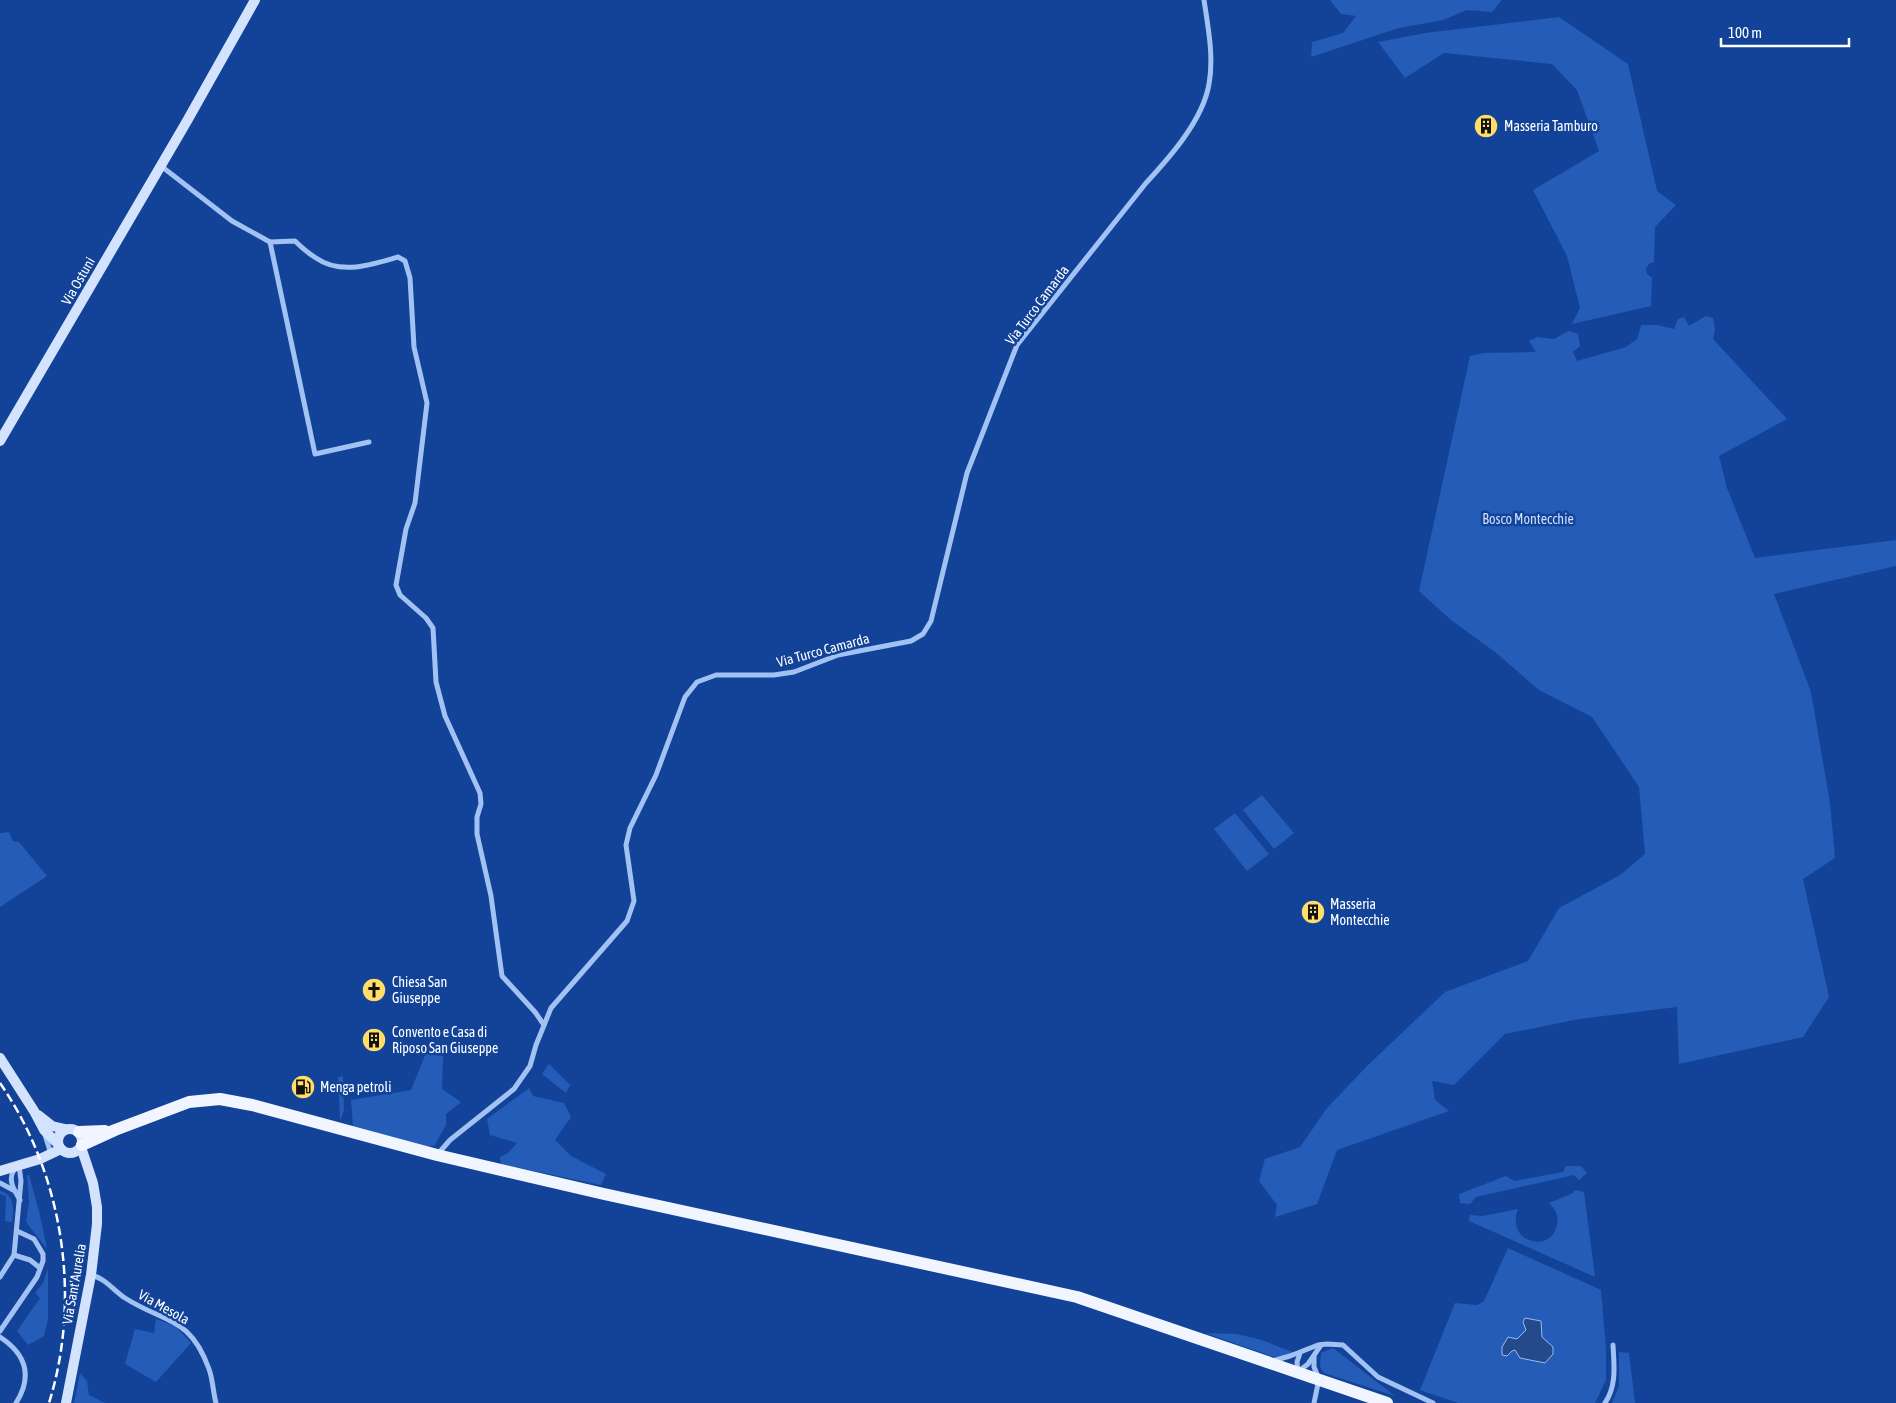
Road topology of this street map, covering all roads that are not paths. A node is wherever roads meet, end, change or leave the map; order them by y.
1 (255, 0) edge
2 (1204, 0) edge
3 (161, 166) junction
4 (270, 242) junction
5 (0, 441) edge
6 (369, 442) dead end
7 (544, 1026) junction
8 (0, 1058) edge
9 (34, 1111) junction
10 (65, 1129) junction
11 (44, 1130) junction
12 (115, 1130) junction
13 (79, 1132) junction
14 (82, 1146) junction
15 (60, 1147) junction
16 (71, 1153) junction
17 (52, 1154) junction
18 (437, 1155) junction
19 (19, 1165) junction
20 (0, 1171) edge
21 (88, 1171) junction
22 (0, 1183) edge
23 (15, 1192) junction
24 (20, 1201) junction
25 (17, 1231) junction
26 (14, 1254) junction
27 (40, 1268) junction
28 (91, 1275) junction
29 (0, 1277) edge
30 (0, 1330) edge
31 (0, 1337) edge
32 (1319, 1345) junction
33 (1613, 1345) dead end
34 (1300, 1353) junction
35 (1314, 1356) junction
36 (1268, 1362) junction
37 (1298, 1372) junction
38 (1319, 1379) junction
39 (16, 1403) edge
40 (66, 1403) edge
41 (216, 1403) edge
42 (1314, 1403) edge
43 (1387, 1403) edge
44 (1433, 1403) edge
45 (1605, 1403) edge

1 - 3 main road, Via Ostuni
2 - 7 street, Via Turco Camarda
3 - 4 street
3 - 5 main road, Via Ostuni
4 - 6 street
4 - 7 street
7 - 18 street, Via Turco Camarda
8 - 9 main road
9 - 10 main road
9 - 11 main road
10 - 13 main road
10 - 15 main road
11 - 15 main road
11 - 17 street
12 - 13 main road
12 - 14 main road
12 - 18 main road
13 - 14 main road
14 - 16 main road
14 - 21 main road, Via Sant'Aurelia
15 - 16 main road
15 - 17 main road
16 - 21 main road
17 - 19 main road
18 - 36 main road
19 - 20 main road
19 - 23 street
19 - 24 street
21 - 28 main road, Via Sant'Aurelia
22 - 23 street
23 - 24 street
24 - 25 street
25 - 26 street
25 - 27 street
26 - 27 street
26 - 29 street
27 - 30 street
28 - 40 main road, Via Sant'Aurelia
28 - 41 street, Via Mesola
31 - 39 street
32 - 34 street
32 - 35 street
32 - 44 street
33 - 45 street
34 - 36 street
34 - 37 street
35 - 37 street
35 - 38 street
36 - 37 main road
37 - 38 main road
38 - 42 street
38 - 43 main road

